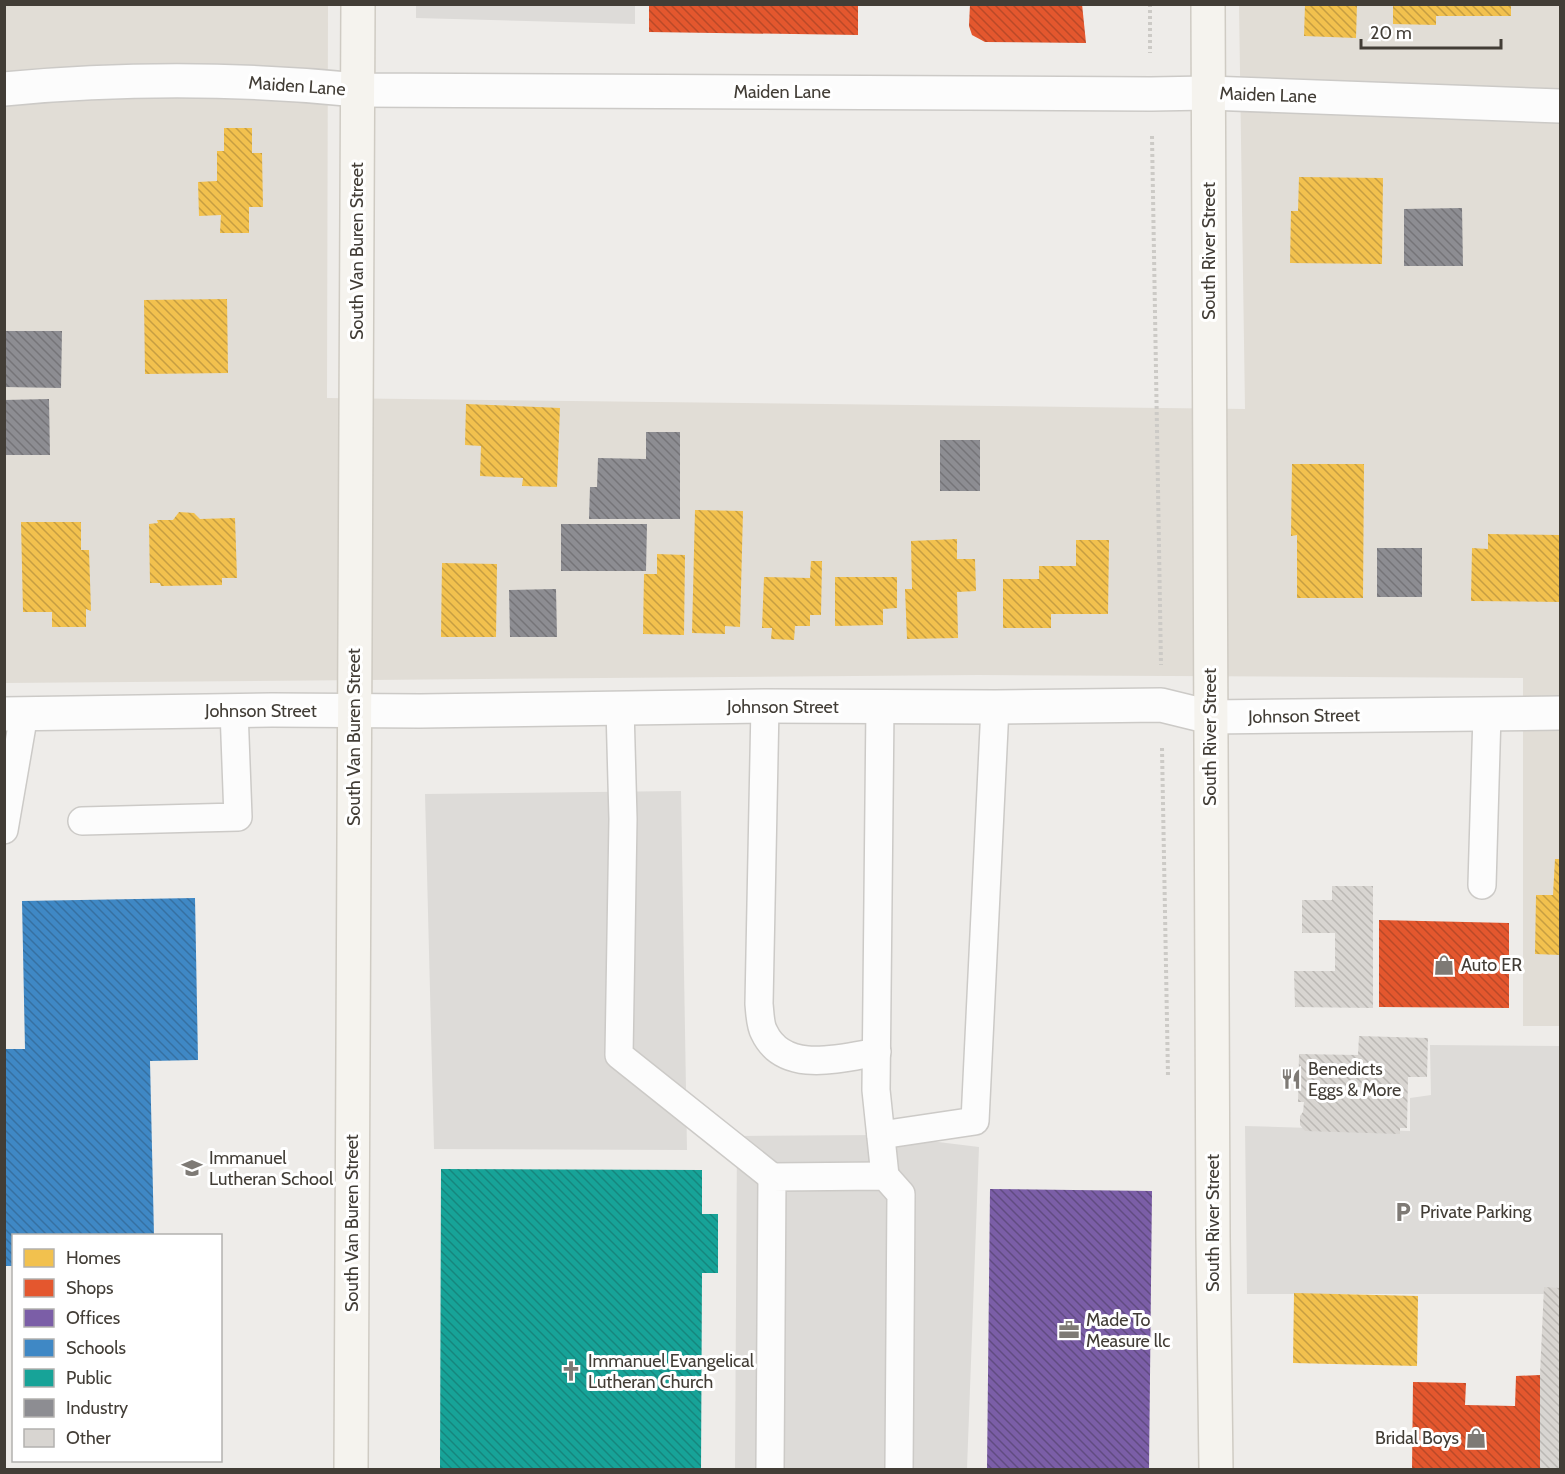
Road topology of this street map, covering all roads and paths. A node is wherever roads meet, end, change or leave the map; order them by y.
1 (358, 4) edge
2 (1208, 4) edge
3 (4, 88) edge
4 (358, 90) junction
5 (1208, 93) junction
6 (1560, 106) edge
7 (765, 706) junction
8 (880, 707) junction
9 (995, 707) junction
10 (620, 708) junction
11 (234, 710) junction
12 (354, 711) junction
13 (1560, 713) edge
14 (14, 714) edge
15 (1487, 714) junction
16 (1210, 717) junction
17 (82, 821) dead end
18 (4, 830) edge
19 (1482, 885) dead end
20 (876, 1052) junction
21 (880, 1135) junction
22 (885, 1176) junction
23 (772, 1178) junction
24 (351, 1470) edge
25 (770, 1470) edge
26 (898, 1470) edge
27 (1216, 1470) edge

1 - 4 street, South Van Buren Street
2 - 5 street, South River Street
3 - 4 street, Maiden Lane
4 - 5 street, Maiden Lane
4 - 12 street, South Van Buren Street
5 - 6 street, Maiden Lane
5 - 16 street, South River Street
7 - 8 street, Johnson Street
7 - 10 street, Johnson Street
7 - 20 lane
8 - 9 street, Johnson Street
8 - 20 lane
9 - 16 street, Johnson Street
9 - 21 lane
10 - 12 street, Johnson Street
10 - 23 lane
11 - 12 street, Johnson Street
11 - 14 street, Johnson Street
11 - 17 lane
12 - 24 street, South Van Buren Street
13 - 15 street, Johnson Street
14 - 18 lane
15 - 16 street, Johnson Street
15 - 19 lane
16 - 27 street, South River Street
20 - 21 lane
21 - 22 lane
22 - 23 lane
22 - 26 lane
23 - 25 lane

